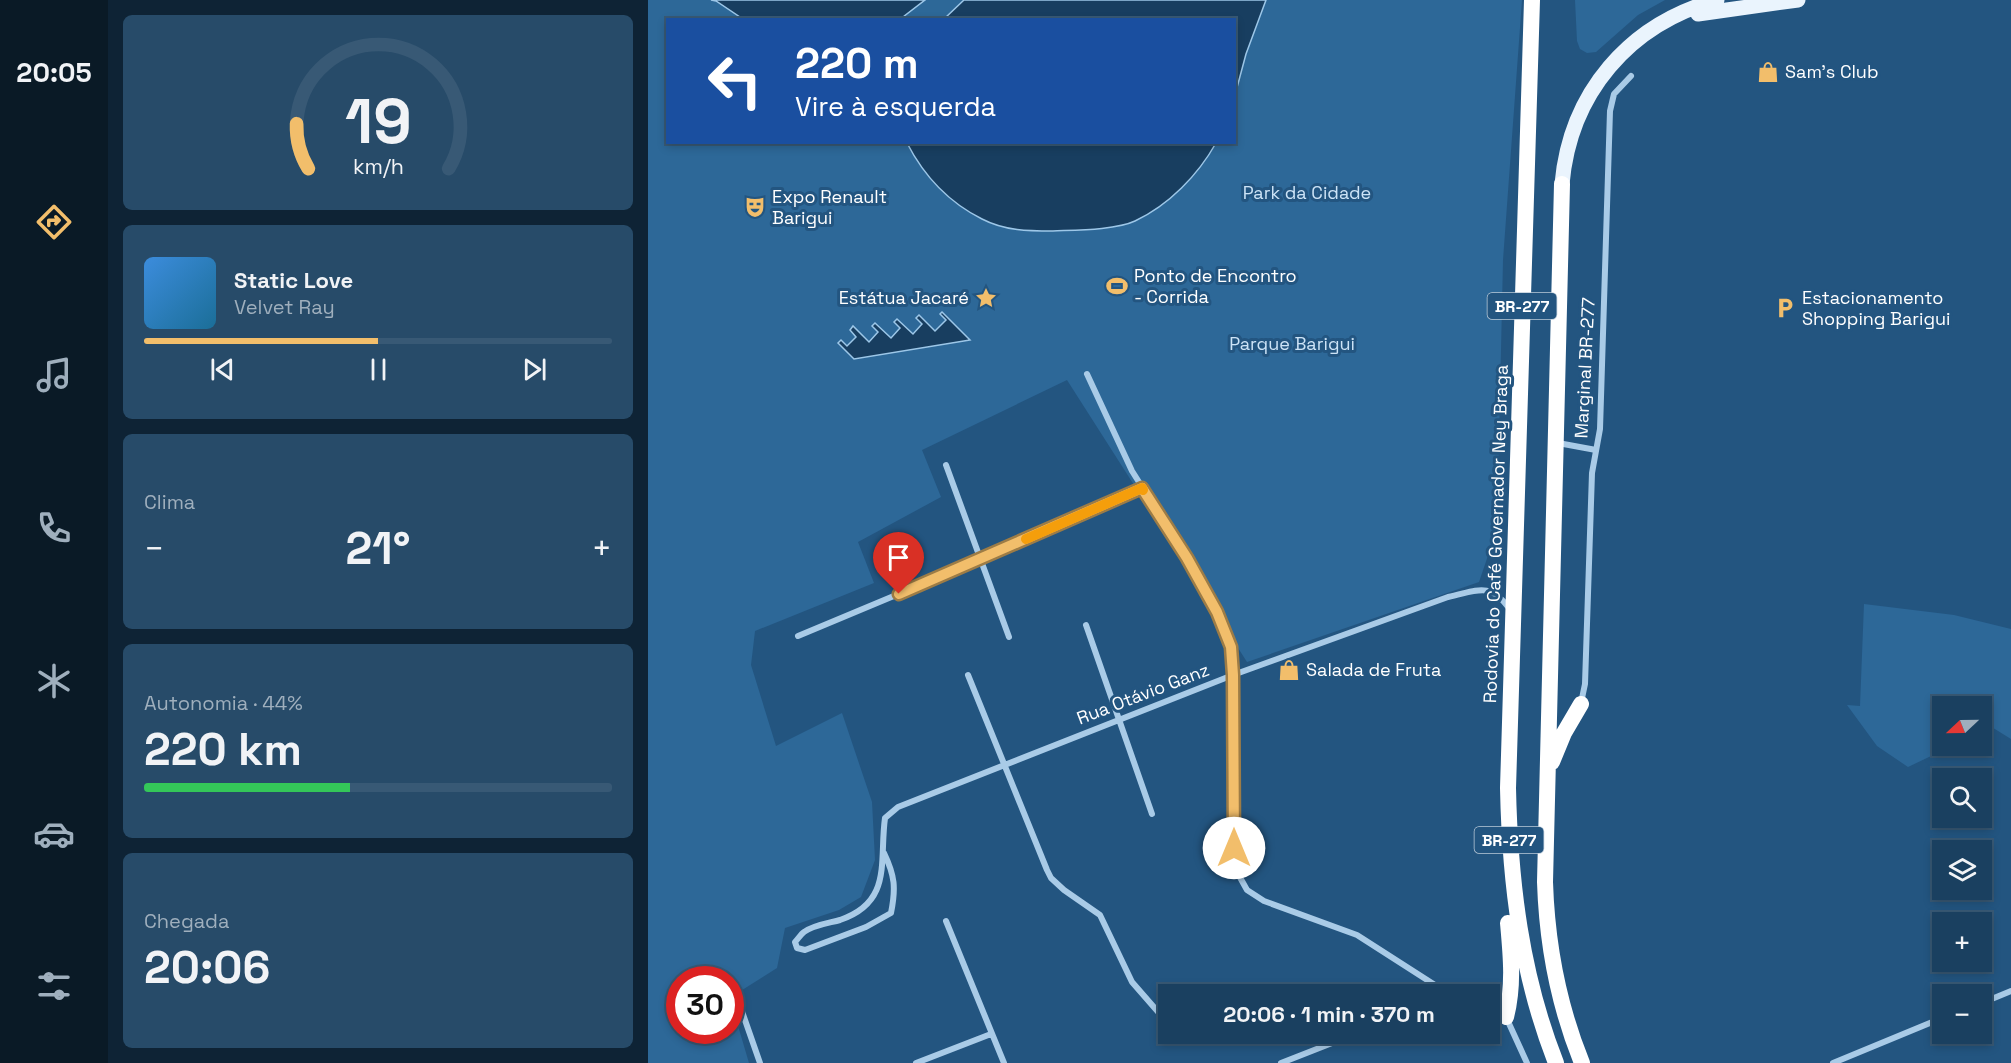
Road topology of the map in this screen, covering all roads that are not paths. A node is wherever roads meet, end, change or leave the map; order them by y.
1 (1532, 0) edge
2 (1717, 0) edge
3 (1798, 0) edge
4 (1669, 18) junction
5 (1631, 76) dead end
6 (1562, 184) joint
7 (1087, 375) dead end
8 (1556, 442) junction
9 (1596, 450) junction
10 (946, 465) dead end
11 (1142, 488) junction
12 (980, 560) junction
13 (1513, 612) junction
14 (1086, 625) dead end
15 (798, 636) dead end
16 (1009, 637) dead end
17 (968, 675) dead end
18 (1233, 675) junction
19 (1581, 704) joint
20 (1120, 719) junction
21 (1005, 764) junction
22 (1547, 777) junction
23 (1508, 788) junction
24 (1152, 814) dead end
25 (884, 853) junction
26 (946, 921) dead end
27 (1433, 984) edge
28 (2011, 991) edge
29 (1992, 999) edge
30 (1158, 1012) edge
31 (1500, 1015) edge
32 (744, 1017) edge
33 (1506, 1017) junction
34 (1932, 1022) edge
35 (992, 1034) junction
36 (1329, 1044) edge
37 (760, 1063) edge
38 (916, 1063) edge
39 (1004, 1063) edge
40 (1281, 1063) edge
41 (1527, 1063) edge
42 (1556, 1063) edge
43 (1582, 1063) edge
44 (1833, 1063) edge

1 - 13 highway, Rodovia do Café Governador Ney Braga / BR-277
2 - 4 main road
3 - 4 main road
4 - 6 main road
5 - 9 street, Marginal BR-277
6 - 8 highway, BR-277
7 - 11 street
8 - 9 street
8 - 22 highway, BR-277
9 - 19 street, Marginal BR-277
10 - 12 street
11 - 12 street
11 - 18 street
12 - 15 street
12 - 16 street
13 - 18 street, Rua Otávio Ganz
13 - 23 highway, Rodovia do Café Governador Ney Braga / BR-277
14 - 20 street
17 - 21 street
18 - 20 street, Rua Otávio Ganz
18 - 27 street
19 - 22 highway
20 - 21 street, Rua Otávio Ganz
20 - 24 street
21 - 25 street, Rua Otávio Ganz
21 - 30 street
22 - 43 highway, BR-277
23 - 33 highway
23 - 42 highway, Rodovia do Café Governador Ney Braga / BR-277
25 - 25 street
26 - 35 street
28 - 29 street
31 - 33 street
32 - 37 street
33 - 41 street
34 - 44 street
35 - 38 street
35 - 39 street
36 - 40 street

